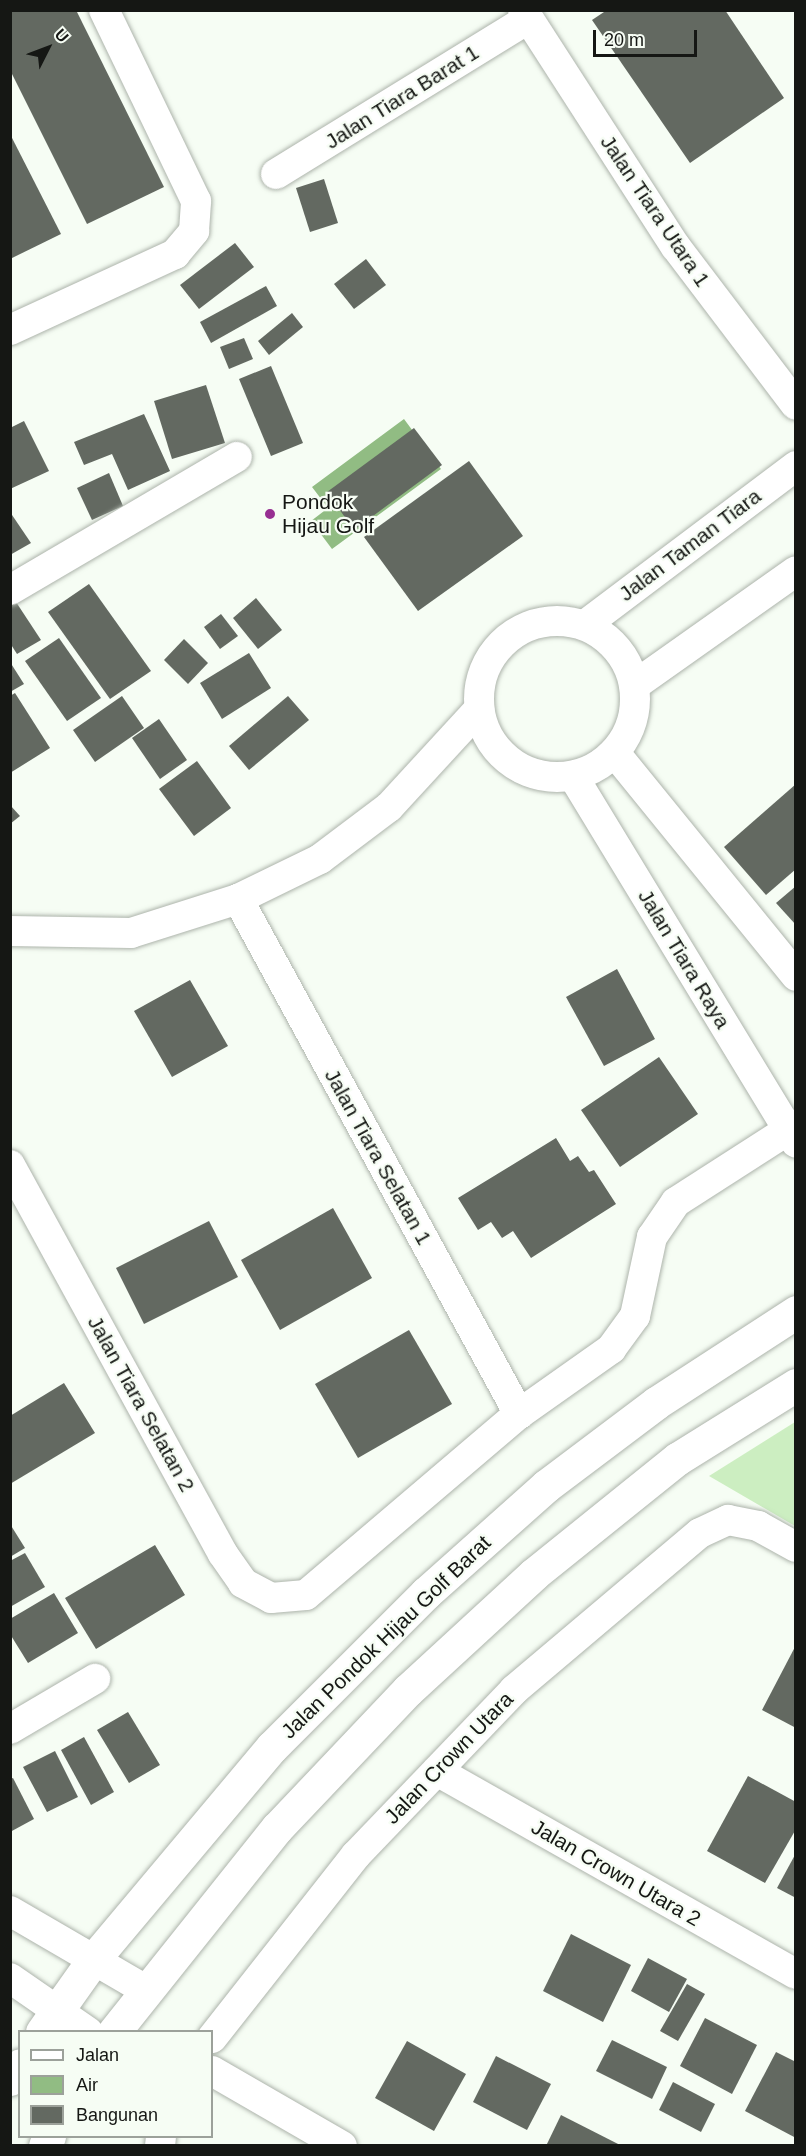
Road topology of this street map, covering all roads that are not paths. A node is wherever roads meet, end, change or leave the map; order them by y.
1 (104, 10) edge
2 (526, 15) edge
3 (276, 174) dead end
4 (10, 330) edge
5 (795, 405) edge
6 (237, 457) dead end
7 (795, 466) edge
8 (795, 571) edge
9 (10, 590) edge
10 (585, 625) junction
11 (635, 685) junction
12 (479, 710) junction
13 (615, 753) junction
14 (573, 776) junction
15 (238, 899) junction
16 (10, 931) edge
17 (795, 976) edge
18 (793, 1132) edge
19 (10, 1165) edge
20 (795, 1312) edge
21 (795, 1385) edge
22 (519, 1414) junction
23 (795, 1547) edge
24 (95, 1679) dead end
25 (12, 1725) edge
26 (437, 1771) junction
27 (10, 1911) edge
28 (93, 1960) junction
29 (795, 1974) edge
30 (10, 1978) edge
31 (144, 1989) junction
32 (49, 2021) edge
33 (84, 2030) edge
34 (115, 2030) edge
35 (213, 2037) edge
36 (213, 2073) edge
37 (342, 2145) edge

1 - 4 street
2 - 3 street, Jalan Tiara Barat 1
2 - 5 street, Jalan Tiara Utara 1
6 - 9 street
7 - 10 street, Jalan Taman Tiara
8 - 11 street
10 - 11 street
10 - 12 street
11 - 13 street
12 - 14 street
12 - 15 street
13 - 14 street
13 - 17 street
14 - 18 street, Jalan Tiara Raya
15 - 16 street
15 - 22 street, Jalan Tiara Selatan 1
18 - 22 street
19 - 22 street, Jalan Tiara Selatan 2
20 - 28 street, Jalan Pondok Hijau Golf Barat
21 - 31 street
23 - 26 street, Jalan Crown Utara
24 - 25 street
26 - 29 street, Jalan Crown Utara 2
26 - 35 street, Jalan Crown Utara
27 - 28 street
28 - 31 street
28 - 32 street, Jalan Pondok Hijau Golf Barat
30 - 32 street
31 - 34 street
32 - 33 street
36 - 37 street

